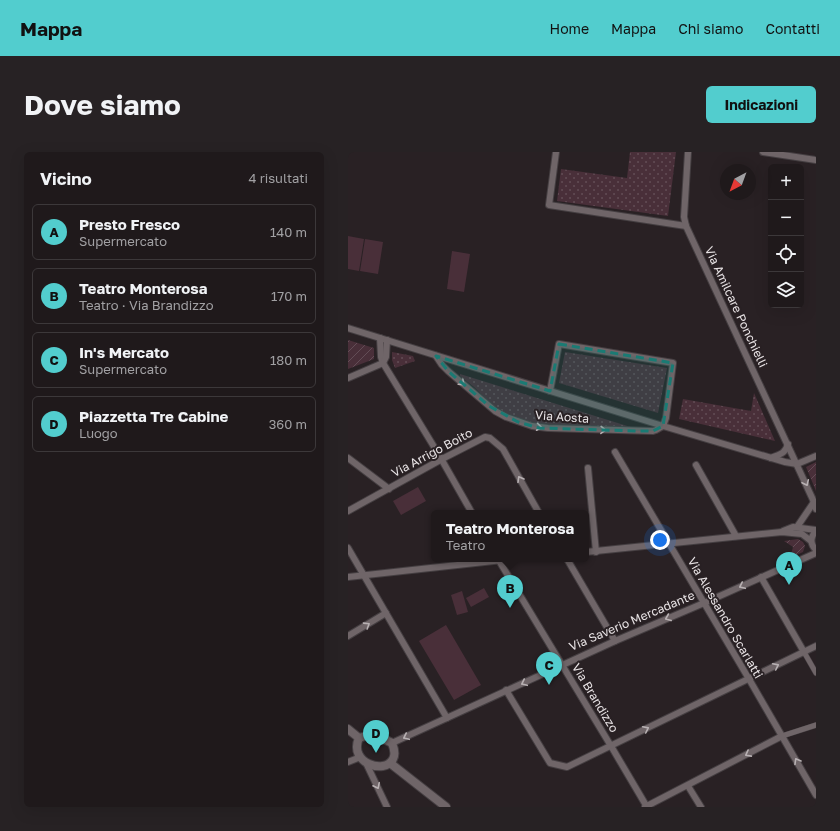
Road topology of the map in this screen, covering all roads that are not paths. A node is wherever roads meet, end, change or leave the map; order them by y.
1 (556, 152) edge
2 (688, 152) edge
3 (763, 152) edge
4 (816, 160) edge
5 (686, 226) junction
6 (348, 328) edge
7 (380, 338) junction
8 (387, 340) junction
9 (436, 356) junction
10 (383, 363) junction
11 (349, 377) edge
12 (550, 391) junction
13 (663, 426) junction
14 (788, 444) junction
15 (615, 452) dead end
16 (816, 456) edge
17 (348, 458) edge
18 (771, 458) junction
19 (442, 460) junction
20 (797, 464) junction
21 (696, 465) dead end
22 (588, 468) dead end
23 (389, 489) junction
24 (814, 502) junction
25 (816, 509) edge
26 (470, 510) edge
27 (537, 510) edge
28 (348, 511) edge
29 (797, 527) junction
30 (816, 530) edge
31 (782, 532) junction
32 (736, 536) junction
33 (812, 541) junction
34 (668, 544) junction
35 (348, 548) edge
36 (816, 551) edge
37 (589, 552) edge
38 (596, 552) junction
39 (481, 562) edge
40 (500, 562) edge
41 (569, 562) edge
42 (363, 575) junction
43 (348, 577) edge
44 (761, 577) junction
45 (704, 603) junction
46 (386, 613) junction
47 (348, 636) edge
48 (615, 641) junction
49 (816, 646) edge
50 (804, 652) junction
51 (562, 665) junction
52 (816, 673) edge
53 (749, 679) junction
54 (506, 690) junction
55 (447, 718) junction
56 (816, 725) edge
57 (348, 729) edge
58 (782, 736) junction
59 (359, 738) junction
60 (392, 743) junction
61 (611, 746) junction
62 (358, 758) junction
63 (348, 762) edge
64 (390, 763) junction
65 (367, 765) junction
66 (688, 786) junction
67 (816, 795) edge
68 (388, 807) edge
69 (446, 807) edge
70 (646, 807) edge
71 (702, 807) edge

1 - 5 street
2 - 5 street, Via Amilcare Ponchielli
3 - 4 street
5 - 14 street, Via Amilcare Ponchielli
6 - 7 street
7 - 8 street
7 - 10 street
8 - 9 street
8 - 10 street
9 - 12 street
9 -> 13 street, Via Aosta
10 - 11 street
10 - 19 street
12 - 13 street
12 - 13 street
13 - 18 street
14 - 18 street
14 - 20 street, Via Amilcare Ponchielli
15 - 34 street, Via Alessandro Scarlatti
16 - 20 street
17 - 23 street
18 - 20 street
19 - 23 street, Via Arrigo Boito
19 - 26 street
27 -> 19 street, Via Arrigo Boito
20 -> 24 street, Via Amilcare Ponchielli
21 - 32 street
22 - 38 street
23 - 28 street, Via Arrigo Boito
24 - 25 street, Via Amilcare Ponchielli
24 - 29 street
29 - 30 street
29 - 31 street
30 - 33 street
31 - 32 street
31 - 33 street
32 - 34 street
33 - 36 street
34 - 38 street
34 - 45 street, Via Alessandro Scarlatti
35 - 42 street
36 - 44 street, Via Saverio Mercadante
37 - 38 street
39 - 42 street
40 - 51 street, Via Brandizzo
41 - 48 street
42 - 43 street
42 - 46 street
44 -> 45 street, Via Saverio Mercadante
44 - 50 street
45 -> 48 street, Via Saverio Mercadante
45 - 53 street, Via Alessandro Scarlatti
47 -> 46 street
46 - 55 street
48 - 51 street, Via Saverio Mercadante
49 - 50 street
50 - 52 street
53 -> 50 street
51 -> 54 street, Via Saverio Mercadante
51 - 61 street, Via Brandizzo
53 - 58 street, Via Alessandro Scarlatti
61 -> 53 street
54 - 55 street, Via Saverio Mercadante
54 - 61 street
55 -> 60 street, Via Saverio Mercadante
56 - 58 street
57 - 59 street
58 -> 66 street
67 -> 58 street, Via Alessandro Scarlatti
59 - 60 street
59 - 62 street
60 - 64 street
61 - 70 street, Via Brandizzo
62 - 63 street
62 - 65 street
64 - 65 street
64 - 69 street
65 -> 68 street
66 - 70 street
66 - 71 street

